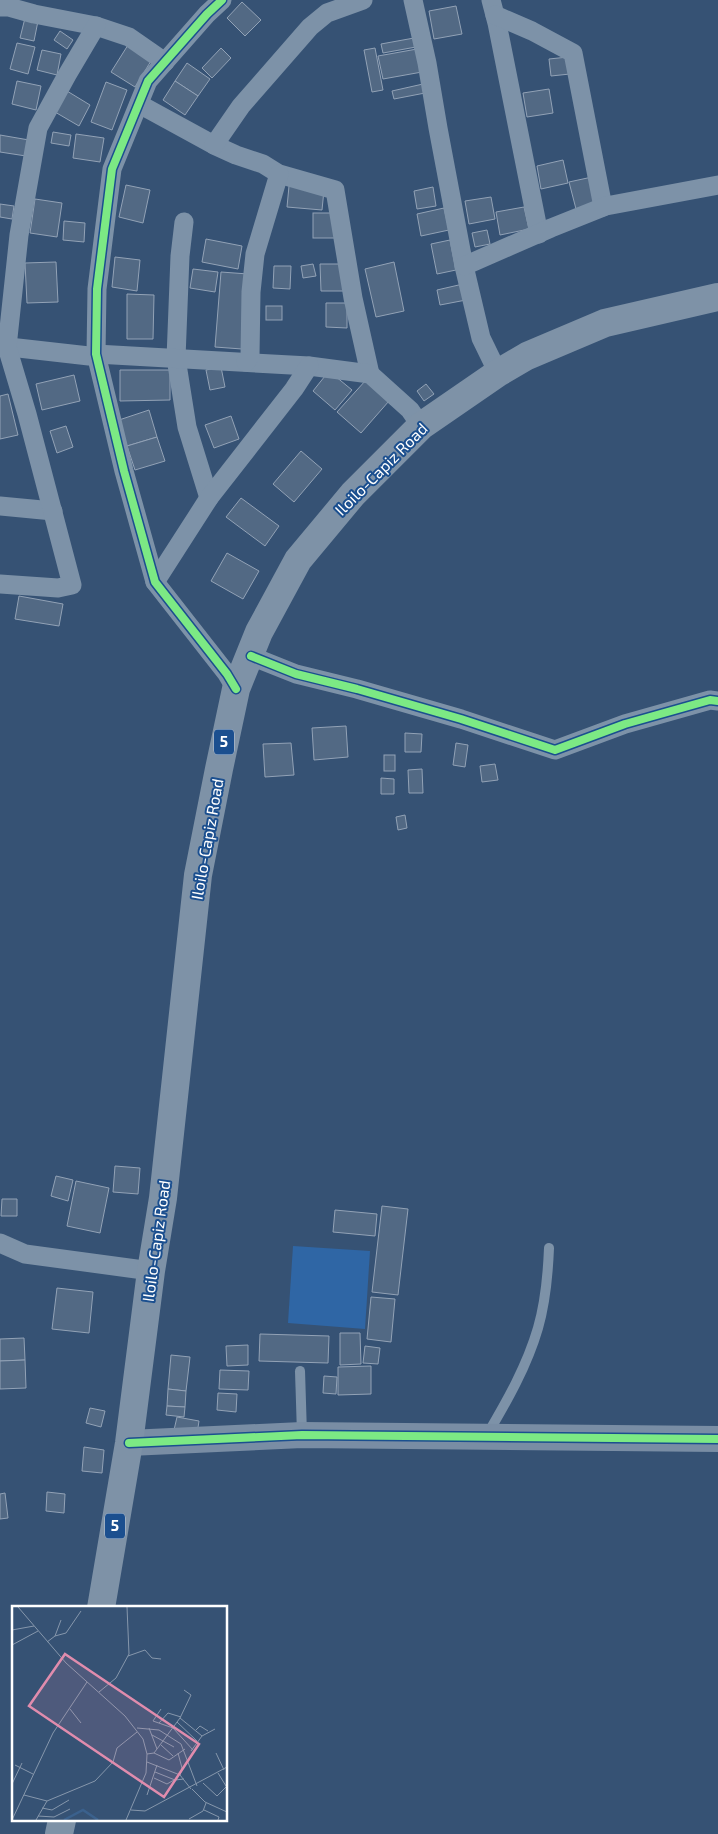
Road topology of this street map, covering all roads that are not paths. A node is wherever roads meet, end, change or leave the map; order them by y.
1 (222, 0) edge
2 (364, 0) edge
3 (413, 0) edge
4 (0, 7) edge
5 (493, 8) edge
6 (96, 26) junction
7 (165, 62) junction
8 (139, 104) junction
9 (214, 145) junction
10 (279, 174) junction
11 (718, 185) edge
12 (603, 207) junction
13 (184, 222) dead end
14 (539, 234) junction
15 (464, 266) junction
16 (718, 296) edge
17 (4, 347) edge
18 (96, 354) junction
19 (176, 358) junction
20 (246, 362) junction
21 (308, 366) junction
22 (498, 373) junction
23 (370, 374) junction
24 (422, 426) junction
25 (210, 498) junction
26 (0, 506) edge
27 (53, 511) junction
28 (154, 582) junction
29 (0, 584) edge
30 (251, 656) junction
31 (236, 689) junction
32 (718, 701) edge
33 (0, 1243) edge
34 (549, 1248) dead end
35 (151, 1271) junction
36 (300, 1371) dead end
37 (302, 1435) junction
38 (486, 1436) junction
39 (718, 1439) edge
40 (129, 1444) junction
41 (101, 1606) edge

1 - 7 street
2 - 9 street
3 - 15 street
4 - 6 street
5 - 12 street
5 - 14 street
6 - 7 street
6 - 17 street
7 - 8 street
8 - 9 street
8 - 18 street
9 - 10 street
10 - 20 street
10 - 23 street
11 - 12 street
12 - 14 street
13 - 19 street
14 - 15 street
15 - 22 street
16 - 22 highway, Iloilo-Capiz Road / 5
17 - 18 street
17 - 27 street
18 - 19 street
18 - 28 street
19 - 20 street
19 - 25 street
20 - 21 street
21 - 23 street
21 - 25 street
22 - 24 highway, Iloilo-Capiz Road / 5
23 - 24 street
24 - 30 highway, Iloilo-Capiz Road / 5
25 - 28 street
26 - 27 street
27 - 29 street
28 - 31 street
30 - 31 highway, Iloilo-Capiz Road / 5
30 - 32 street
31 - 35 highway, Iloilo-Capiz Road / 5
33 - 35 street
34 - 38 lane
35 - 40 highway, Iloilo-Capiz Road / 5
36 - 37 lane
37 - 38 street
37 - 40 street
38 - 39 street
40 - 41 highway, Iloilo-Capiz Road / 5

